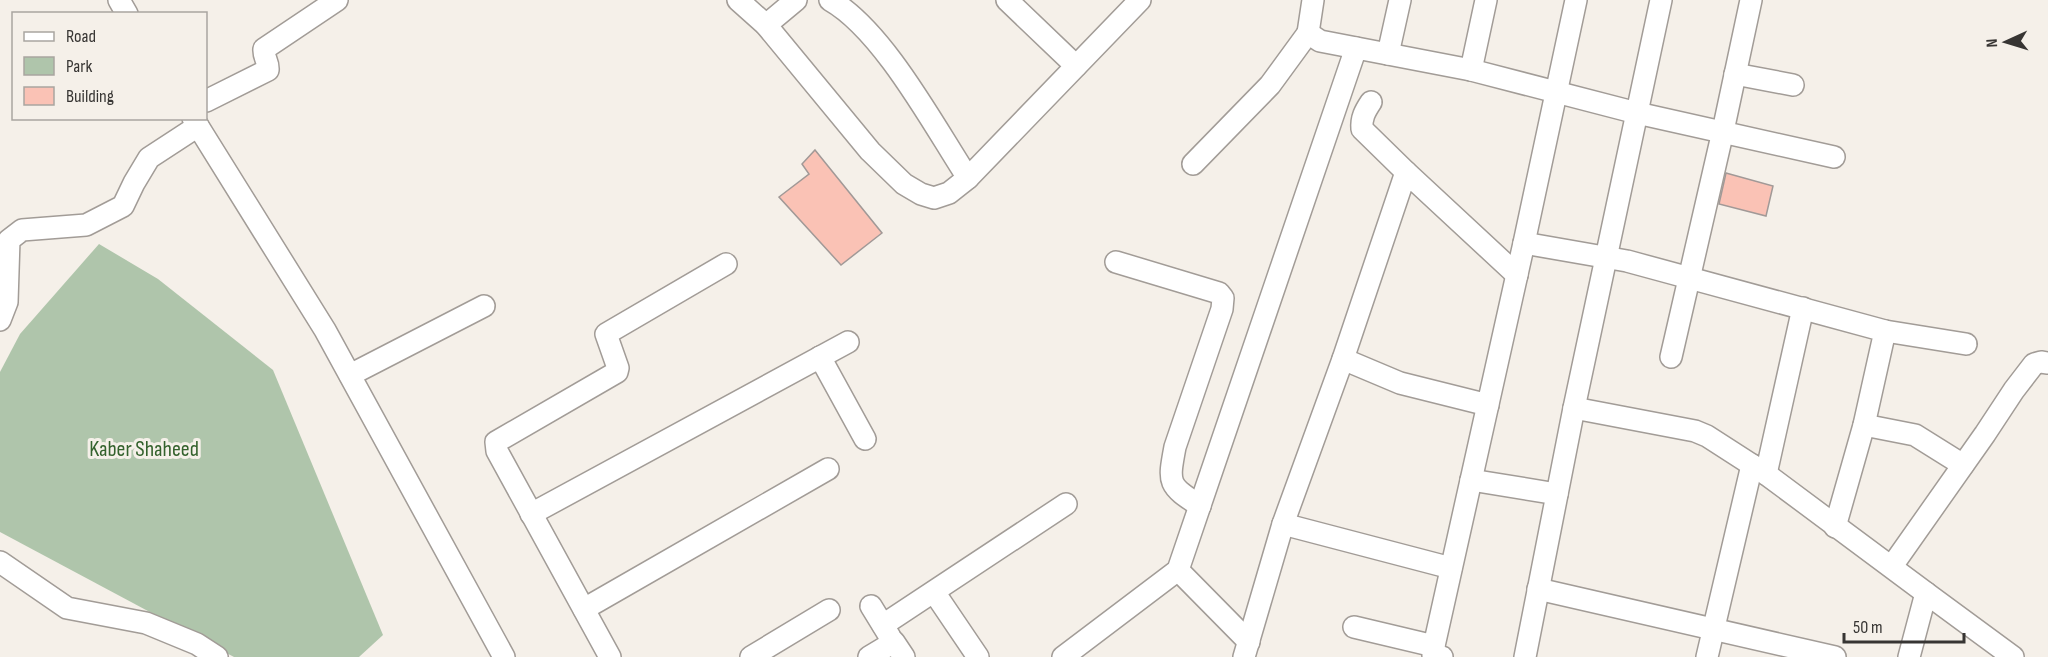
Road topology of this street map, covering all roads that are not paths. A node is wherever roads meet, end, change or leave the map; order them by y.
1 (337, 0) edge
2 (738, 0) edge
3 (796, 0) edge
4 (830, 0) edge
5 (1007, 0) edge
6 (1140, 0) edge
7 (1313, 0) edge
8 (1400, 0) edge
9 (1486, 0) edge
10 (1576, 0) edge
11 (1661, 0) edge
12 (1751, 0) edge
13 (766, 25) junction
14 (1308, 33) junction
15 (1356, 48) junction
16 (1388, 54) junction
17 (1076, 66) junction
18 (1471, 70) junction
19 (1735, 74) junction
20 (1793, 85) dead end
21 (1556, 93) junction
22 (207, 100) edge
23 (1371, 102) dead end
24 (1637, 113) junction
25 (195, 122) edge
26 (1723, 131) junction
27 (1834, 157) dead end
28 (1193, 164) dead end
29 (1406, 172) junction
30 (968, 178) junction
31 (1524, 243) junction
32 (1608, 257) junction
33 (1116, 262) dead end
34 (726, 264) dead end
35 (1517, 275) junction
36 (1690, 278) junction
37 (484, 306) dead end
38 (1803, 308) junction
39 (0, 320) edge
40 (1886, 331) junction
41 (848, 342) dead end
42 (1966, 344) dead end
43 (820, 357) junction
44 (1671, 357) dead end
45 (1343, 359) junction
46 (2048, 363) edge
47 (350, 375) junction
48 (1488, 405) junction
49 (1574, 408) junction
50 (1864, 425) junction
51 (865, 439) dead end
52 (1963, 465) junction
53 (828, 469) dead end
54 (1759, 470) junction
55 (1471, 480) junction
56 (1557, 494) junction
57 (1066, 504) dead end
58 (1200, 506) junction
59 (531, 514) junction
60 (1283, 524) junction
61 (1835, 526) junction
62 (0, 562) edge
63 (1892, 566) junction
64 (1451, 568) junction
65 (1178, 570) junction
66 (1538, 589) junction
67 (934, 592) junction
68 (1926, 593) junction
69 (871, 606) dead end
70 (584, 609) junction
71 (829, 610) dead end
72 (1354, 627) dead end
73 (1714, 629) junction
74 (894, 642) edge
75 (1246, 650) edge
76 (1435, 654) edge
77 (217, 657) edge
78 (504, 657) edge
79 (610, 657) edge
80 (751, 657) edge
81 (869, 657) edge
82 (978, 657) edge
83 (1063, 657) edge
84 (1525, 657) edge
85 (1707, 657) edge
86 (1835, 657) edge
87 (1909, 657) edge
88 (2013, 657) edge

1 - 22 street
2 - 13 street
3 - 13 street
4 - 30 street
5 - 17 street
6 - 17 street
7 - 14 street
8 - 16 street
9 - 18 street
10 - 21 street
11 - 24 street
12 - 19 street
13 - 30 street
14 - 15 street
14 - 28 street
15 - 16 street
15 - 58 street
16 - 18 street
17 - 30 street
18 - 21 street
19 - 20 street
19 - 26 street
21 - 24 street
21 - 31 street
23 - 29 street
24 - 26 street
24 - 32 street
25 - 39 street
25 - 47 street
26 - 27 street
26 - 36 street
29 - 35 street
29 - 45 street
31 - 32 street
31 - 35 street
32 - 36 street
32 - 49 street
33 - 58 street
34 - 59 street
35 - 48 street
36 - 38 street
36 - 44 street
37 - 47 street
38 - 40 street
38 - 54 street
40 - 42 street
40 - 50 street
41 - 43 street
43 - 51 street
43 - 59 street
45 - 48 street
45 - 60 street
46 - 52 street
47 - 78 street
48 - 55 street
49 - 54 street
49 - 56 street
50 - 52 street
50 - 61 street
52 - 63 street
53 - 70 street
54 - 61 street
54 - 73 street
55 - 56 street
55 - 64 street
56 - 66 street
57 - 67 street
58 - 65 street
59 - 70 street
60 - 64 street
60 - 75 street
61 - 63 street
62 - 77 street
63 - 68 street
64 - 76 street
65 - 75 street
65 - 83 street
66 - 73 street
66 - 84 street
67 - 74 street
67 - 82 street
68 - 87 street
68 - 88 street
69 - 74 street
70 - 79 street
71 - 80 street
72 - 76 street
73 - 85 street
73 - 86 street
74 - 81 street

